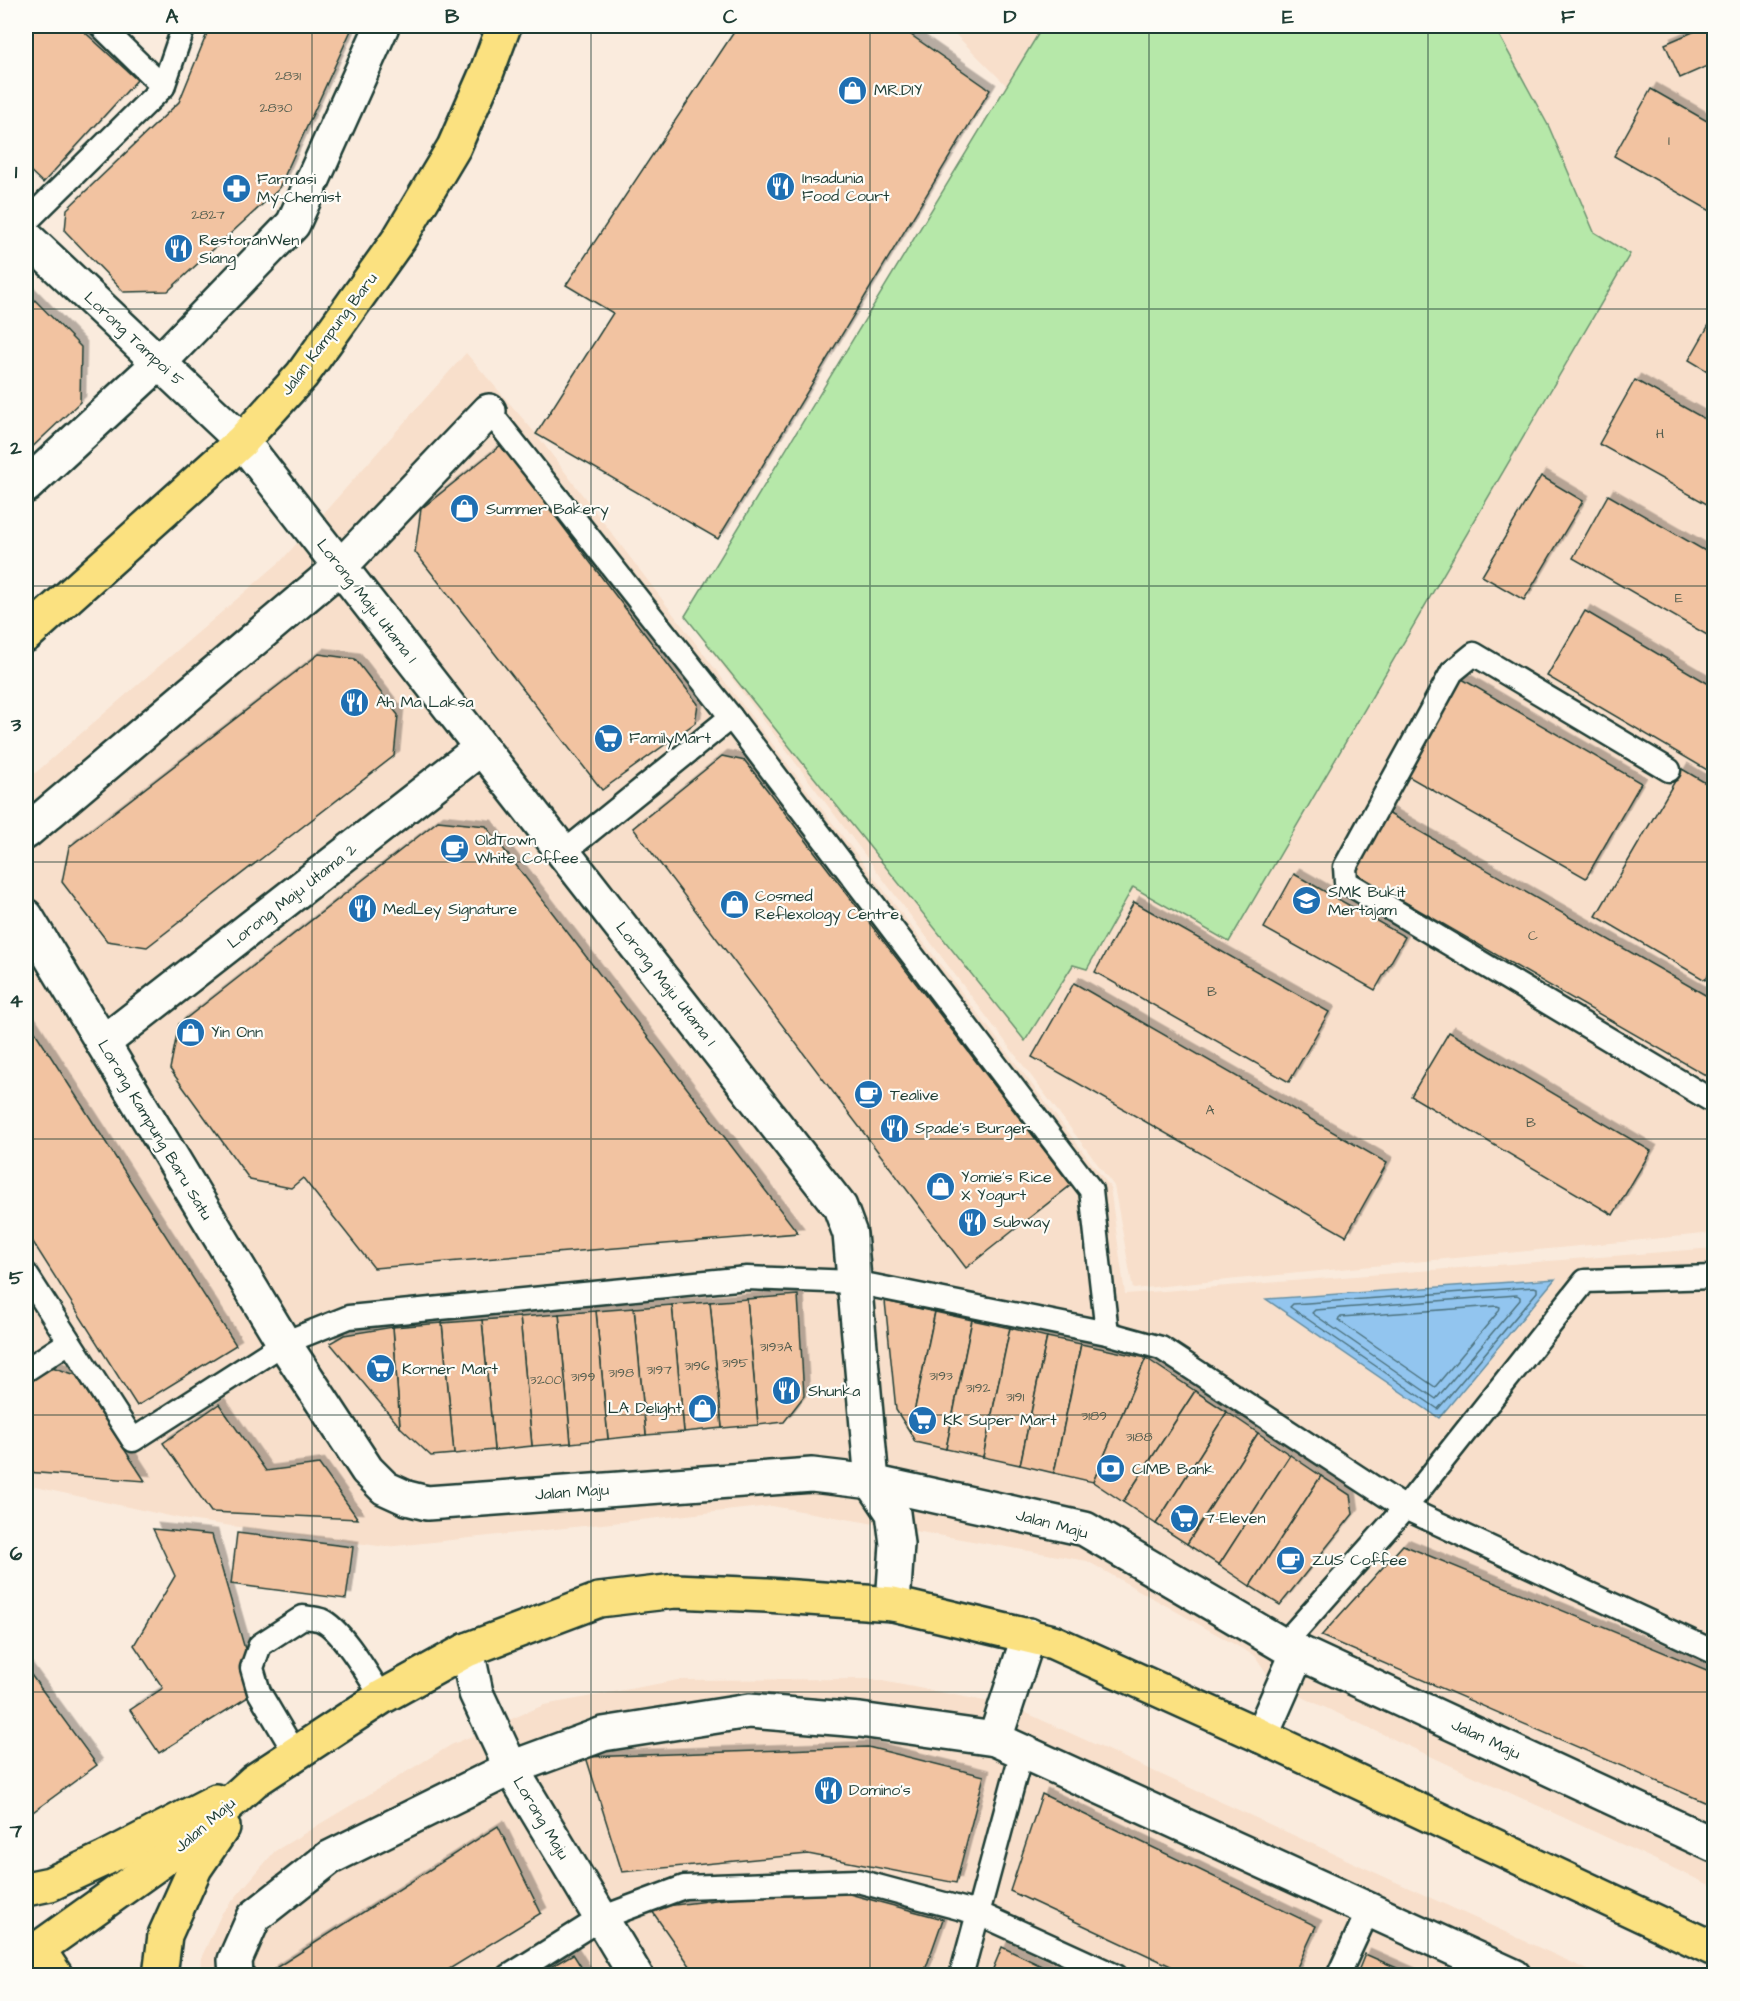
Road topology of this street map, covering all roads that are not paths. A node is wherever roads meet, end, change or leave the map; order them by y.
1 (101, 26) edge
2 (184, 26) edge
3 (382, 26) edge
4 (504, 26) edge
5 (163, 87) junction
6 (26, 222) edge
7 (26, 237) edge
8 (159, 363) junction
9 (489, 411) joint
10 (242, 441) junction
11 (26, 486) edge
12 (340, 567) junction
13 (26, 635) edge
14 (731, 717) junction
15 (481, 748) junction
16 (1669, 770) dead end
17 (26, 832) edge
18 (563, 853) junction
19 (26, 916) edge
20 (103, 1043) junction
21 (1714, 1102) edge
22 (26, 1274) edge
23 (1714, 1277) edge
24 (854, 1282) junction
25 (1107, 1333) junction
26 (69, 1342) junction
27 (284, 1343) junction
28 (26, 1370) edge
29 (367, 1470) joint
30 (872, 1482) junction
31 (1405, 1508) junction
32 (893, 1604) junction
33 (1029, 1635) junction
34 (1291, 1649) junction
35 (467, 1650) junction
36 (1714, 1652) edge
37 (382, 1697) junction
38 (1261, 1736) junction
39 (1009, 1745) junction
40 (295, 1753) junction
41 (511, 1768) junction
42 (254, 1780) junction
43 (1714, 1845) edge
44 (26, 1889) edge
45 (1369, 1909) junction
46 (978, 1913) junction
47 (601, 1918) junction
48 (1714, 1949) edge
49 (32, 1950) edge
50 (56, 1976) edge
51 (160, 1976) edge
52 (236, 1976) edge
53 (509, 1976) edge
54 (636, 1976) edge
55 (961, 1976) edge
56 (1116, 1976) edge
57 (1338, 1976) edge
58 (1514, 1976) edge

1 - 5 lane
2 - 5 lane
3 - 8 street
4 - 10 main road, Jalan Kampung Baru
5 - 6 lane
7 - 8 street, Lorong Tampoi 5
8 - 10 street, Lorong Tampoi 5
8 - 11 street
9 - 12 street
9 - 14 lane
10 - 12 street, Lorong Maju Utama 1
10 - 13 main road, Jalan Kampung Baru
12 - 15 street, Lorong Maju Utama 1
12 - 17 street
14 - 18 lane
14 - 25 lane
15 - 18 street, Lorong Maju Utama 1
15 - 20 street, Lorong Maju Utama 2
16 - 21 lane
18 - 24 street, Lorong Maju Utama 1
19 - 20 street, Lorong Kampung Baru Satu
20 - 27 street, Lorong Kampung Baru Satu
22 - 26 lane
23 - 31 lane
24 - 25 lane
24 - 27 lane
24 - 30 street, Lorong Maju Utama 1
25 - 31 lane
26 - 27 lane
26 - 28 lane
27 - 29 street, Lorong Kampung Baru Satu
29 - 30 street, Jalan Maju
30 - 32 street, Lorong Maju Utama 1
30 - 34 street, Jalan Maju
31 - 34 lane
31 - 36 lane
32 - 33 main road, Jalan Maju
32 - 35 main road, Jalan Maju
33 - 38 main road, Jalan Maju
33 - 39 street
34 - 38 street
34 - 43 street, Jalan Maju
35 - 37 main road, Jalan Maju
35 - 41 street, Lorong Maju
37 - 40 main road, Jalan Maju
37 - 40 lane
38 - 48 main road, Jalan Maju
39 - 41 street
39 - 45 street
39 - 46 lane
40 - 42 main road, Jalan Maju
41 - 47 street, Lorong Maju
41 - 52 street
42 - 44 main road
42 - 49 main road, Jalan Maju
42 - 51 main road
45 - 57 lane
45 - 58 street
46 - 47 lane
46 - 55 lane
46 - 56 lane
47 - 53 lane
47 - 54 street, Lorong Maju
49 - 50 main road

